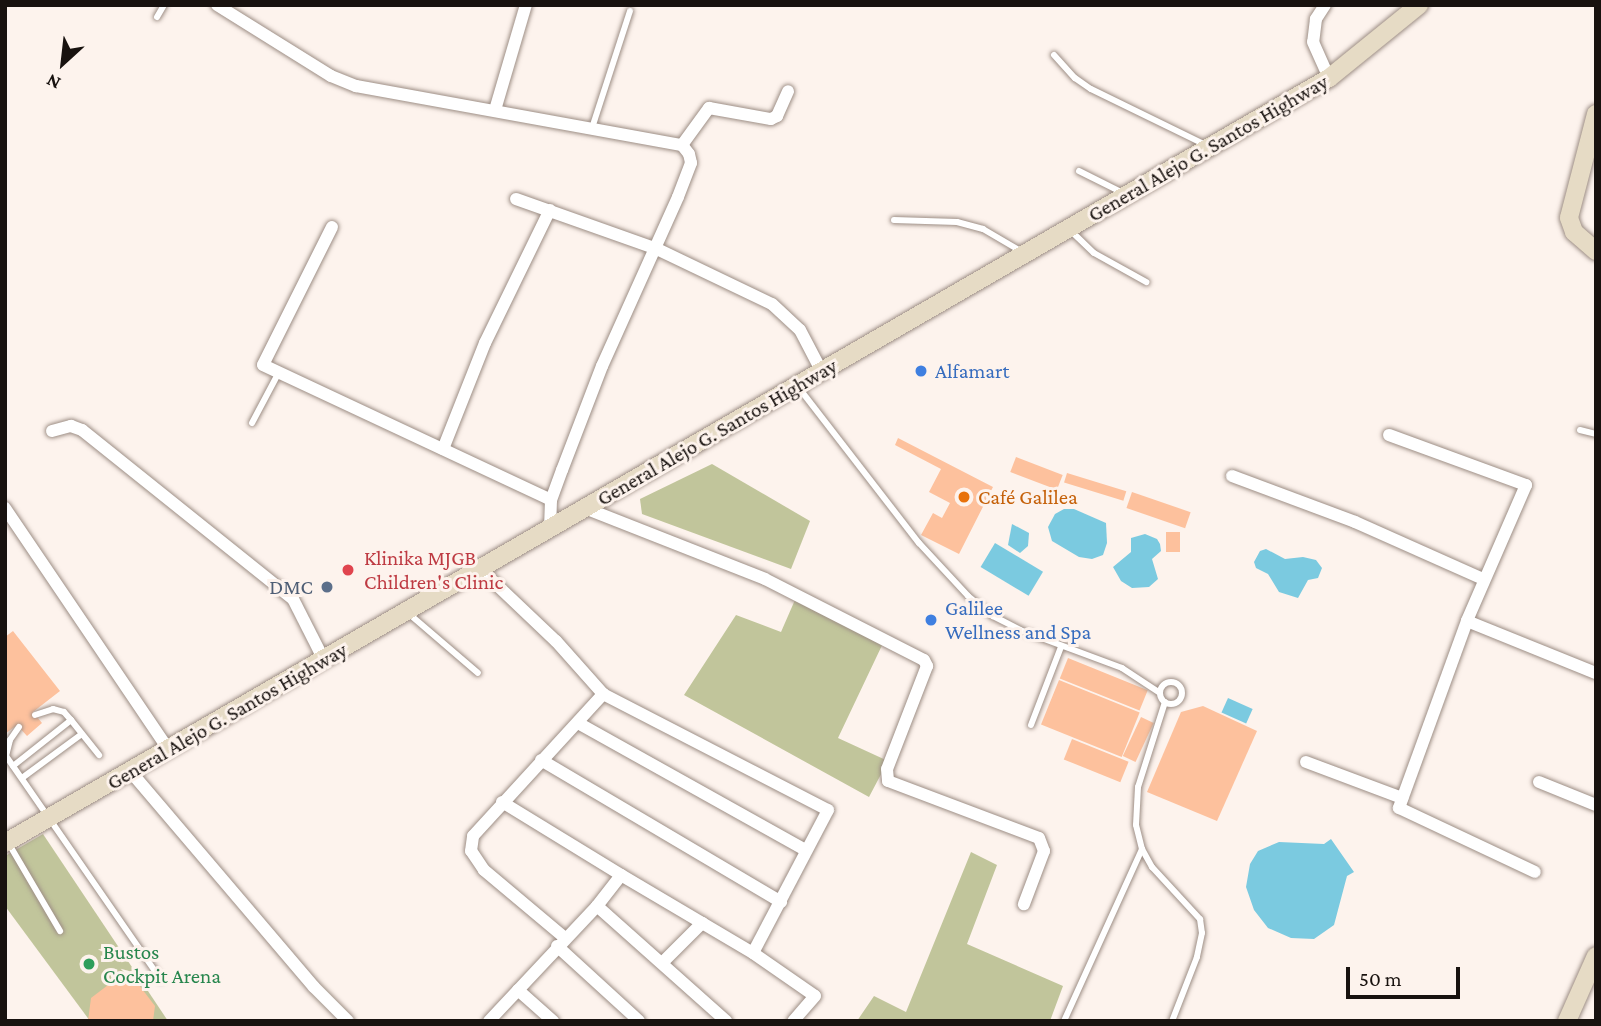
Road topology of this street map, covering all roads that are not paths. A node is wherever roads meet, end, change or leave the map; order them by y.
1 (164, 5) edge
2 (217, 5) edge
3 (526, 5) edge
4 (1325, 5) edge
5 (1419, 5) edge
6 (630, 11) dead end
7 (157, 17) dead end
8 (1054, 55) dead end
9 (1329, 78) junction
10 (788, 91) dead end
11 (495, 110) junction
12 (1596, 114) edge
13 (592, 128) junction
14 (1593, 135) edge
15 (682, 145) junction
16 (1211, 147) junction
17 (1079, 171) dead end
18 (1128, 195) junction
19 (516, 199) dead end
20 (550, 210) junction
21 (894, 220) dead end
22 (332, 227) dead end
23 (1069, 229) junction
24 (657, 249) junction
25 (1596, 251) edge
26 (1026, 253) junction
27 (1146, 282) dead end
28 (279, 372) junction
29 (822, 372) junction
30 (797, 386) junction
31 (251, 423) dead end
32 (1580, 430) dead end
33 (52, 432) dead end
34 (1389, 435) dead end
35 (1596, 435) edge
36 (443, 449) junction
37 (1232, 476) dead end
38 (551, 500) junction
39 (5, 508) edge
40 (586, 508) junction
41 (550, 527) junction
42 (480, 569) junction
43 (1483, 579) junction
44 (406, 612) junction
45 (1468, 621) junction
46 (1061, 647) junction
47 (324, 660) junction
48 (478, 673) dead end
49 (1596, 673) edge
50 (1160, 693) junction
51 (603, 694) junction
52 (1165, 702) junction
53 (35, 715) dead end
54 (71, 720) junction
55 (578, 723) junction
56 (1031, 725) dead end
57 (19, 727) dead end
58 (82, 734) junction
59 (169, 750) junction
60 (99, 755) dead end
61 (541, 760) junction
62 (1306, 762) dead end
63 (13, 765) junction
64 (131, 772) junction
65 (22, 778) junction
66 (1539, 782) dead end
67 (1402, 798) junction
68 (502, 802) junction
69 (1596, 805) edge
70 (50, 818) junction
71 (6, 843) edge
72 (1142, 849) junction
73 (805, 850) junction
74 (1535, 872) dead end
75 (621, 875) junction
76 (781, 902) junction
77 (1024, 904) dead end
78 (597, 906) junction
79 (702, 923) junction
80 (60, 932) dead end
81 (561, 942) junction
82 (753, 953) junction
83 (1596, 956) edge
84 (662, 963) junction
85 (161, 980) dead end
86 (518, 990) junction
87 (348, 1021) edge
88 (489, 1021) edge
89 (553, 1021) edge
90 (639, 1021) edge
91 (726, 1021) edge
92 (793, 1021) edge
93 (1064, 1021) edge
94 (1172, 1021) edge
95 (1567, 1021) edge

1 - 7 lane
2 - 11 street
3 - 11 street
4 - 9 street
5 - 9 main road, General Alejo G. Santos Highway
6 - 13 lane
8 - 16 lane
9 - 16 main road, General Alejo G. Santos Highway
10 - 15 street
11 - 13 street
12 - 14 main road
13 - 15 street
14 - 25 main road
15 - 24 street
16 - 18 main road, General Alejo G. Santos Highway
17 - 18 lane
18 - 23 main road, General Alejo G. Santos Highway
19 - 20 street
20 - 24 street
20 - 36 street
21 - 26 lane
22 - 28 street
23 - 26 main road, General Alejo G. Santos Highway
23 - 27 lane
24 - 29 street
24 - 38 street
26 - 29 main road, General Alejo G. Santos Highway
28 - 31 lane
28 - 36 street
29 - 30 main road, General Alejo G. Santos Highway
30 - 40 main road, General Alejo G. Santos Highway
30 - 46 lane
32 - 35 lane
33 - 47 street
34 - 43 street
36 - 38 street
37 - 43 street
38 - 41 street
39 - 59 street
40 - 41 main road, General Alejo G. Santos Highway
40 - 77 street
41 - 42 main road, General Alejo G. Santos Highway
42 - 44 main road, General Alejo G. Santos Highway
42 - 51 street
43 - 45 street
44 - 47 main road, General Alejo G. Santos Highway
44 - 48 lane
45 - 49 street
45 - 67 street
46 - 50 lane
46 - 56 lane
47 - 59 main road, General Alejo G. Santos Highway
50 - 52 lane
50 - 52 lane
51 - 55 street
51 - 73 street
52 - 72 lane
53 - 54 lane
54 - 58 lane
54 - 63 lane
55 - 61 street
55 - 73 street
57 - 63 lane
58 - 60 lane
58 - 65 lane
59 - 64 main road, General Alejo G. Santos Highway
61 - 68 street
61 - 76 street
62 - 67 street
63 - 65 lane
64 - 70 main road, General Alejo G. Santos Highway
64 - 87 street
65 - 70 lane
66 - 69 street
67 - 74 street
68 - 75 street
68 - 81 street
70 - 71 main road, General Alejo G. Santos Highway
70 - 85 lane
71 - 80 lane
72 - 93 lane
72 - 94 lane
73 - 76 street
75 - 78 street
75 - 79 street
76 - 82 street
78 - 81 street
78 - 84 street
79 - 82 street
79 - 84 street
81 - 86 street
81 - 90 street
82 - 92 street
83 - 95 main road
84 - 91 street
86 - 88 street
86 - 89 street

